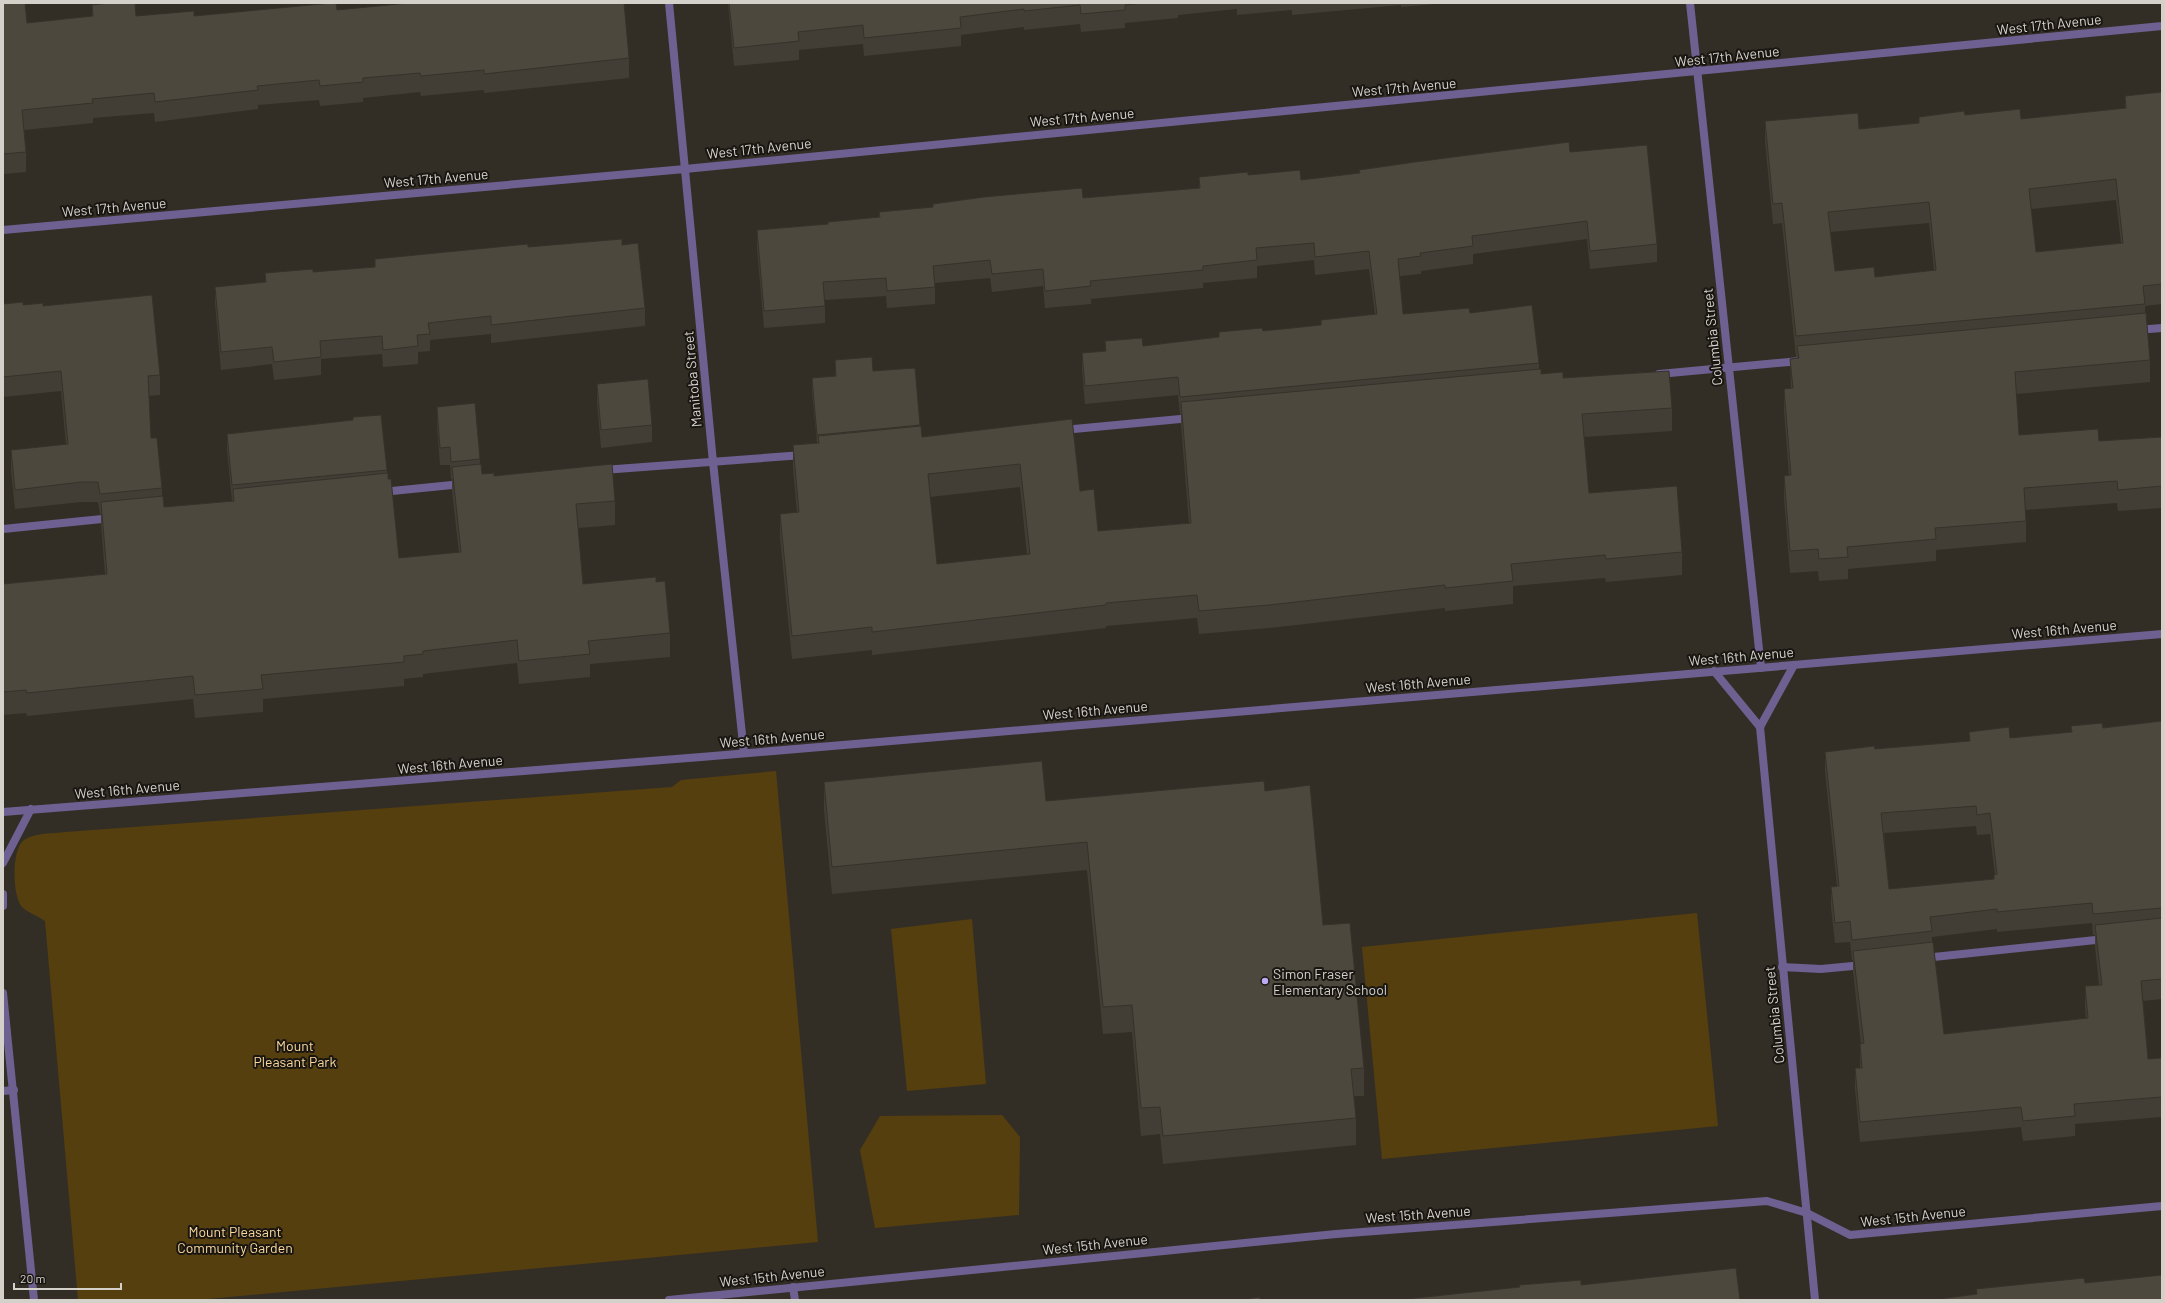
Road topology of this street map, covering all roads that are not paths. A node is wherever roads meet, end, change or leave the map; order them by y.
1 (669, 3) edge
2 (1690, 3) edge
3 (2162, 26) edge
4 (1697, 71) junction
5 (685, 169) junction
6 (3, 230) edge
7 (2162, 328) edge
8 (2127, 331) edge
9 (1808, 360) edge
10 (1728, 367) junction
11 (1652, 375) edge
12 (1198, 417) edge
13 (1055, 431) edge
14 (808, 454) edge
15 (712, 462) junction
16 (595, 471) edge
17 (469, 483) edge
18 (374, 492) edge
19 (121, 517) edge
20 (3, 529) edge
21 (2162, 634) edge
22 (1794, 665) junction
23 (1761, 668) junction
24 (1714, 671) junction
25 (1760, 727) junction
26 (744, 753) junction
27 (30, 809) junction
28 (3, 812) edge
29 (3, 863) edge
30 (3, 894) edge
31 (3, 906) edge
32 (2114, 938) edge
33 (1916, 959) edge
34 (1868, 964) edge
35 (1782, 967) junction
36 (3, 994) edge
37 (14, 1090) junction
38 (3, 1091) edge
39 (2162, 1206) edge
40 (1807, 1213) junction
41 (793, 1287) junction
42 (34, 1300) edge
43 (669, 1300) edge
44 (794, 1300) edge
45 (1815, 1300) edge

1 - 5 street, Manitoba Street
2 - 4 street, Columbia Street
3 - 4 street, West 17th Avenue
4 - 5 street, West 17th Avenue
4 - 10 street, Columbia Street
5 - 6 street, West 17th Avenue
5 - 15 street, Manitoba Street
7 - 8 street
9 - 10 street
10 - 11 street
10 - 23 street, Columbia Street
12 - 13 street
14 - 15 street
15 - 16 street
15 - 26 street, Manitoba Street
17 - 18 street
19 - 20 street
21 - 22 street, West 16th Avenue
22 - 23 street, West 16th Avenue
22 - 25 street
23 - 24 street, West 16th Avenue
24 - 25 street
24 - 26 street, West 16th Avenue
25 - 35 street, Columbia Street
26 - 27 street, West 16th Avenue
27 - 28 street, West 16th Avenue
27 - 29 street
30 - 31 street
32 - 33 street
34 - 35 street
35 - 40 street, Columbia Street
36 - 37 street
37 - 38 street
37 - 42 street
39 - 40 street, West 15th Avenue
40 - 41 street, West 15th Avenue
40 - 45 street, Columbia Street
41 - 43 street, West 15th Avenue
41 - 44 street

